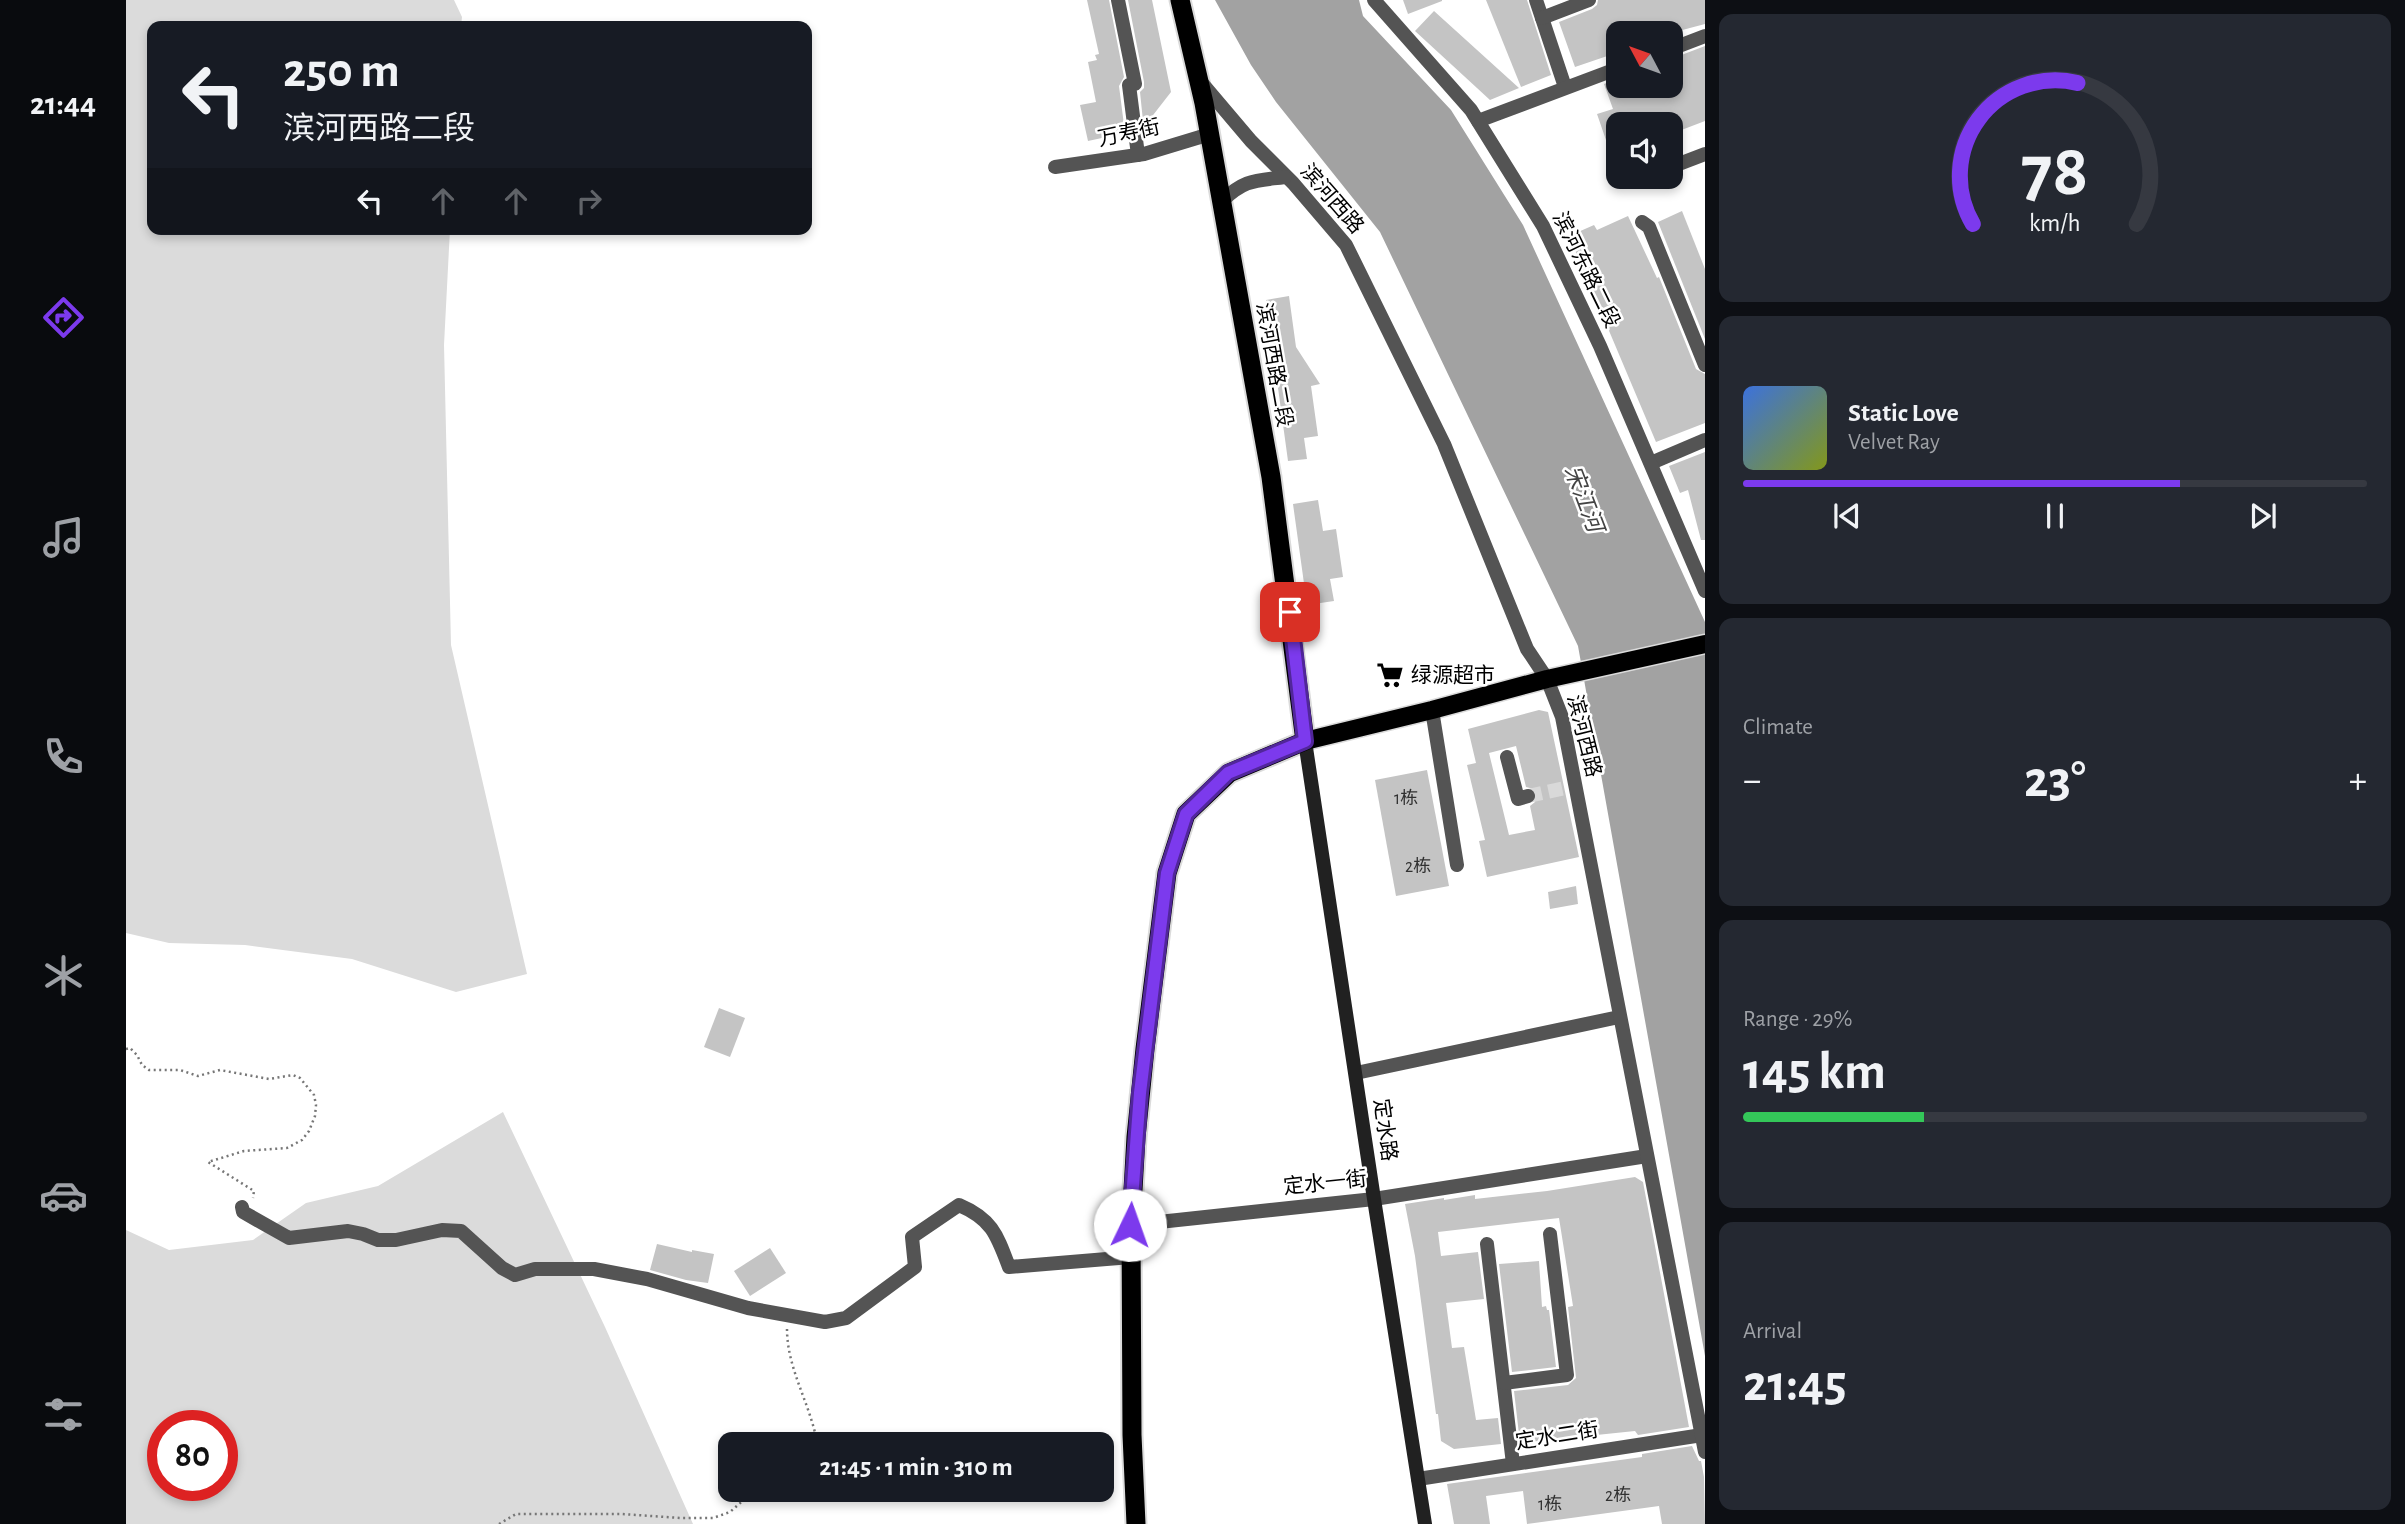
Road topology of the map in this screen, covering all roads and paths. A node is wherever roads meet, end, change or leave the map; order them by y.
1 (1118, 0) edge
2 (1180, 0) edge
3 (1374, 0) edge
4 (1536, 0) edge
5 (1589, 0) edge
6 (1542, 18) junction
7 (1705, 37) edge
8 (1684, 44) edge
9 (1606, 73) edge
10 (1199, 79) junction
11 (1565, 87) junction
12 (1478, 121) junction
13 (1210, 134) junction
14 (1705, 154) edge
15 (1138, 155) junction
16 (1683, 162) edge
17 (1055, 167) dead end
18 (1285, 177) junction
19 (1222, 201) junction
20 (1642, 222) dead end
21 (1705, 365) edge
22 (1705, 440) edge
23 (1651, 463) junction
24 (1705, 591) edge
25 (1705, 644) edge
26 (1547, 679) junction
27 (1432, 710) junction
28 (1305, 741) junction
29 (1507, 757) dead end
30 (1528, 796) dead end
31 (1457, 865) dead end
32 (1619, 1017) junction
33 (126, 1049) edge
34 (1356, 1073) junction
35 (1647, 1156) junction
36 (1374, 1199) junction
37 (242, 1207) joint
38 (1130, 1225) junction
39 (1550, 1234) dead end
40 (1487, 1244) dead end
41 (1132, 1257) junction
42 (786, 1315) junction
43 (1504, 1383) junction
44 (814, 1432) edge
45 (1702, 1435) junction
46 (1705, 1451) edge
47 (1513, 1464) junction
48 (1418, 1479) junction
49 (741, 1502) edge
50 (499, 1524) edge
51 (1136, 1524) edge
52 (1425, 1524) edge

1 - 15 street
2 - 10 highway, 滨河西路二段
3 - 12 street, 滨河东路二段
4 - 6 street
5 - 6 street
6 - 11 street
7 - 8 street
9 - 11 street
10 - 13 highway, 滨河西路二段
10 - 18 street, 滨河西路
11 - 12 street
12 - 23 street, 滨河东路二段
13 - 15 street, 万寿街
13 - 19 highway, 滨河西路二段
14 - 16 street
15 - 17 street, 万寿街
18 - 19 street
18 - 26 street, 滨河西路
19 - 28 highway, 滨河西路二段
20 - 21 street
22 - 23 street
23 - 24 street, 滨河东路二段
25 - 26 main road
26 - 27 main road
26 - 32 street, 滨河西路
27 - 28 main road
27 - 31 street
28 - 34 main road, 定水路
28 - 38 highway
29 - 30 street
32 - 34 street
32 - 35 street, 滨河西路
33 - 37 path
34 - 36 main road, 定水路
35 - 36 street, 定水一街
35 - 45 street, 滨河西路
36 - 38 street, 定水一街
36 - 48 main road, 定水路
37 - 42 street
38 - 41 highway
39 - 43 street
40 - 43 street
41 - 42 street
41 - 51 highway
42 - 44 path
43 - 47 street
45 - 46 street, 滨河西路
45 - 47 street, 定水二街
47 - 48 street, 定水二街
48 - 52 main road, 定水路
49 - 50 path

